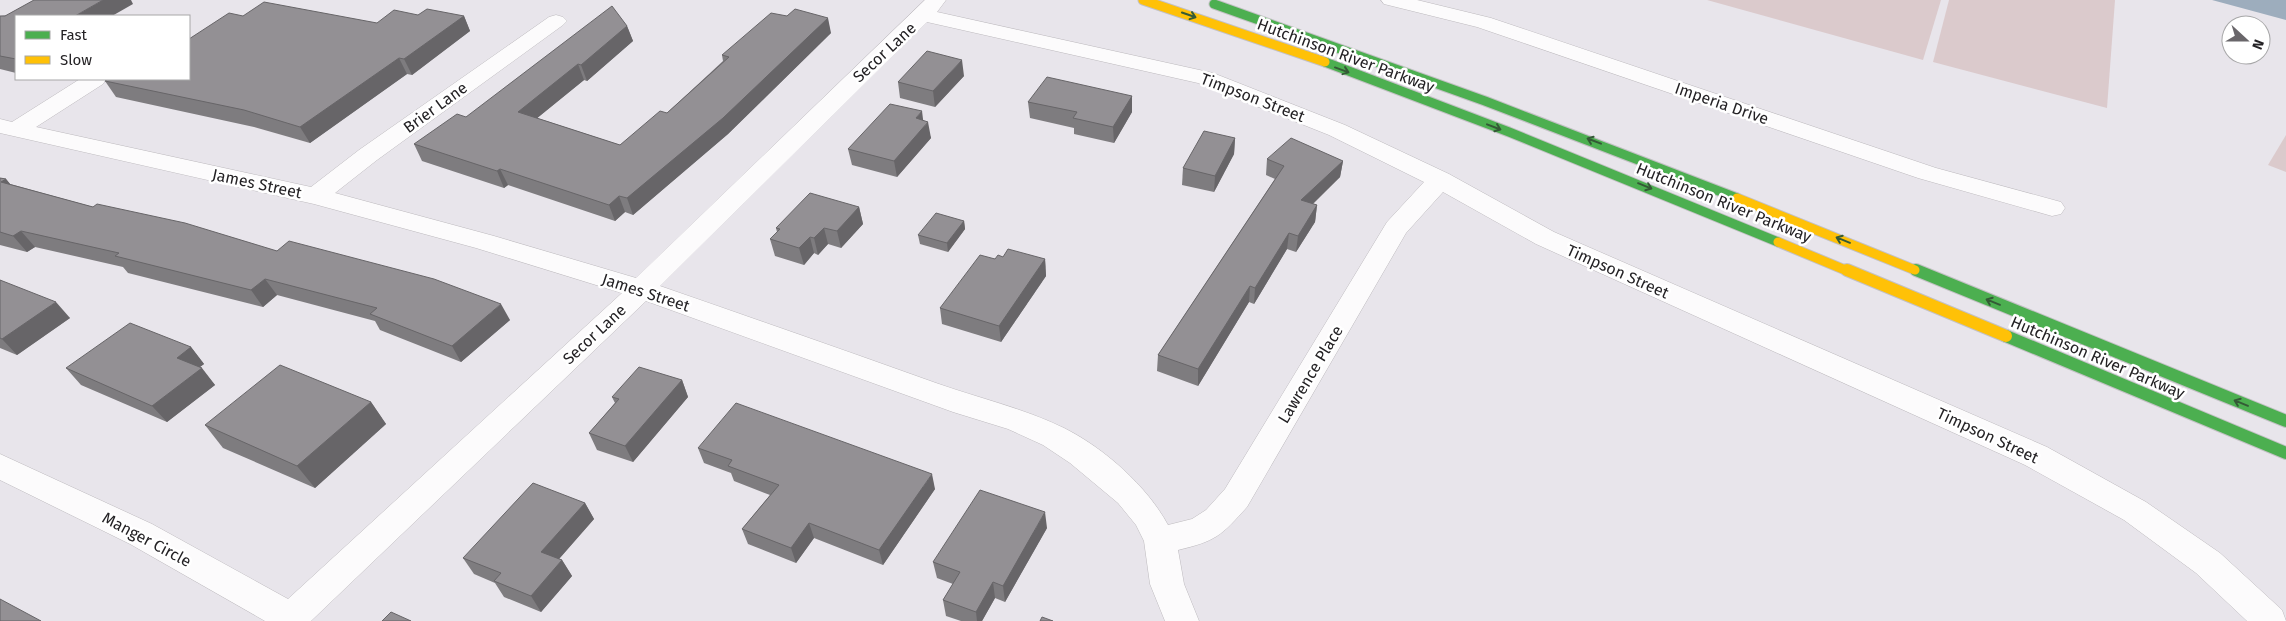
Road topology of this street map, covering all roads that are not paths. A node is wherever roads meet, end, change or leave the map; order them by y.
1 (1143, 0) edge
2 (1202, 0) edge
3 (1391, 0) edge
4 (930, 7) edge
5 (556, 21) dead end
6 (93, 80) edge
7 (8, 128) edge
8 (1440, 180) junction
9 (316, 196) junction
10 (2052, 208) dead end
11 (641, 289) junction
12 (2286, 421) edge
13 (2286, 453) edge
14 (0, 466) edge
15 (1160, 540) junction
16 (290, 619) edge
17 (1182, 621) edge
18 (2270, 621) edge

1 -> 13 highway, Hutchinson River Parkway
12 -> 2 highway, Hutchinson River Parkway
3 - 10 street, Imperia Drive
4 - 8 street, Timpson Street
4 - 11 street, Secor Lane
5 - 9 street, Brier Lane
6 - 7 street
7 - 9 street, James Street
8 - 15 street, Lawrence Place
8 - 18 street, Timpson Street
9 - 11 street, James Street
11 - 15 street, James Street
11 - 16 street, Secor Lane
14 - 16 street, Manger Circle
15 - 17 street, James Street

